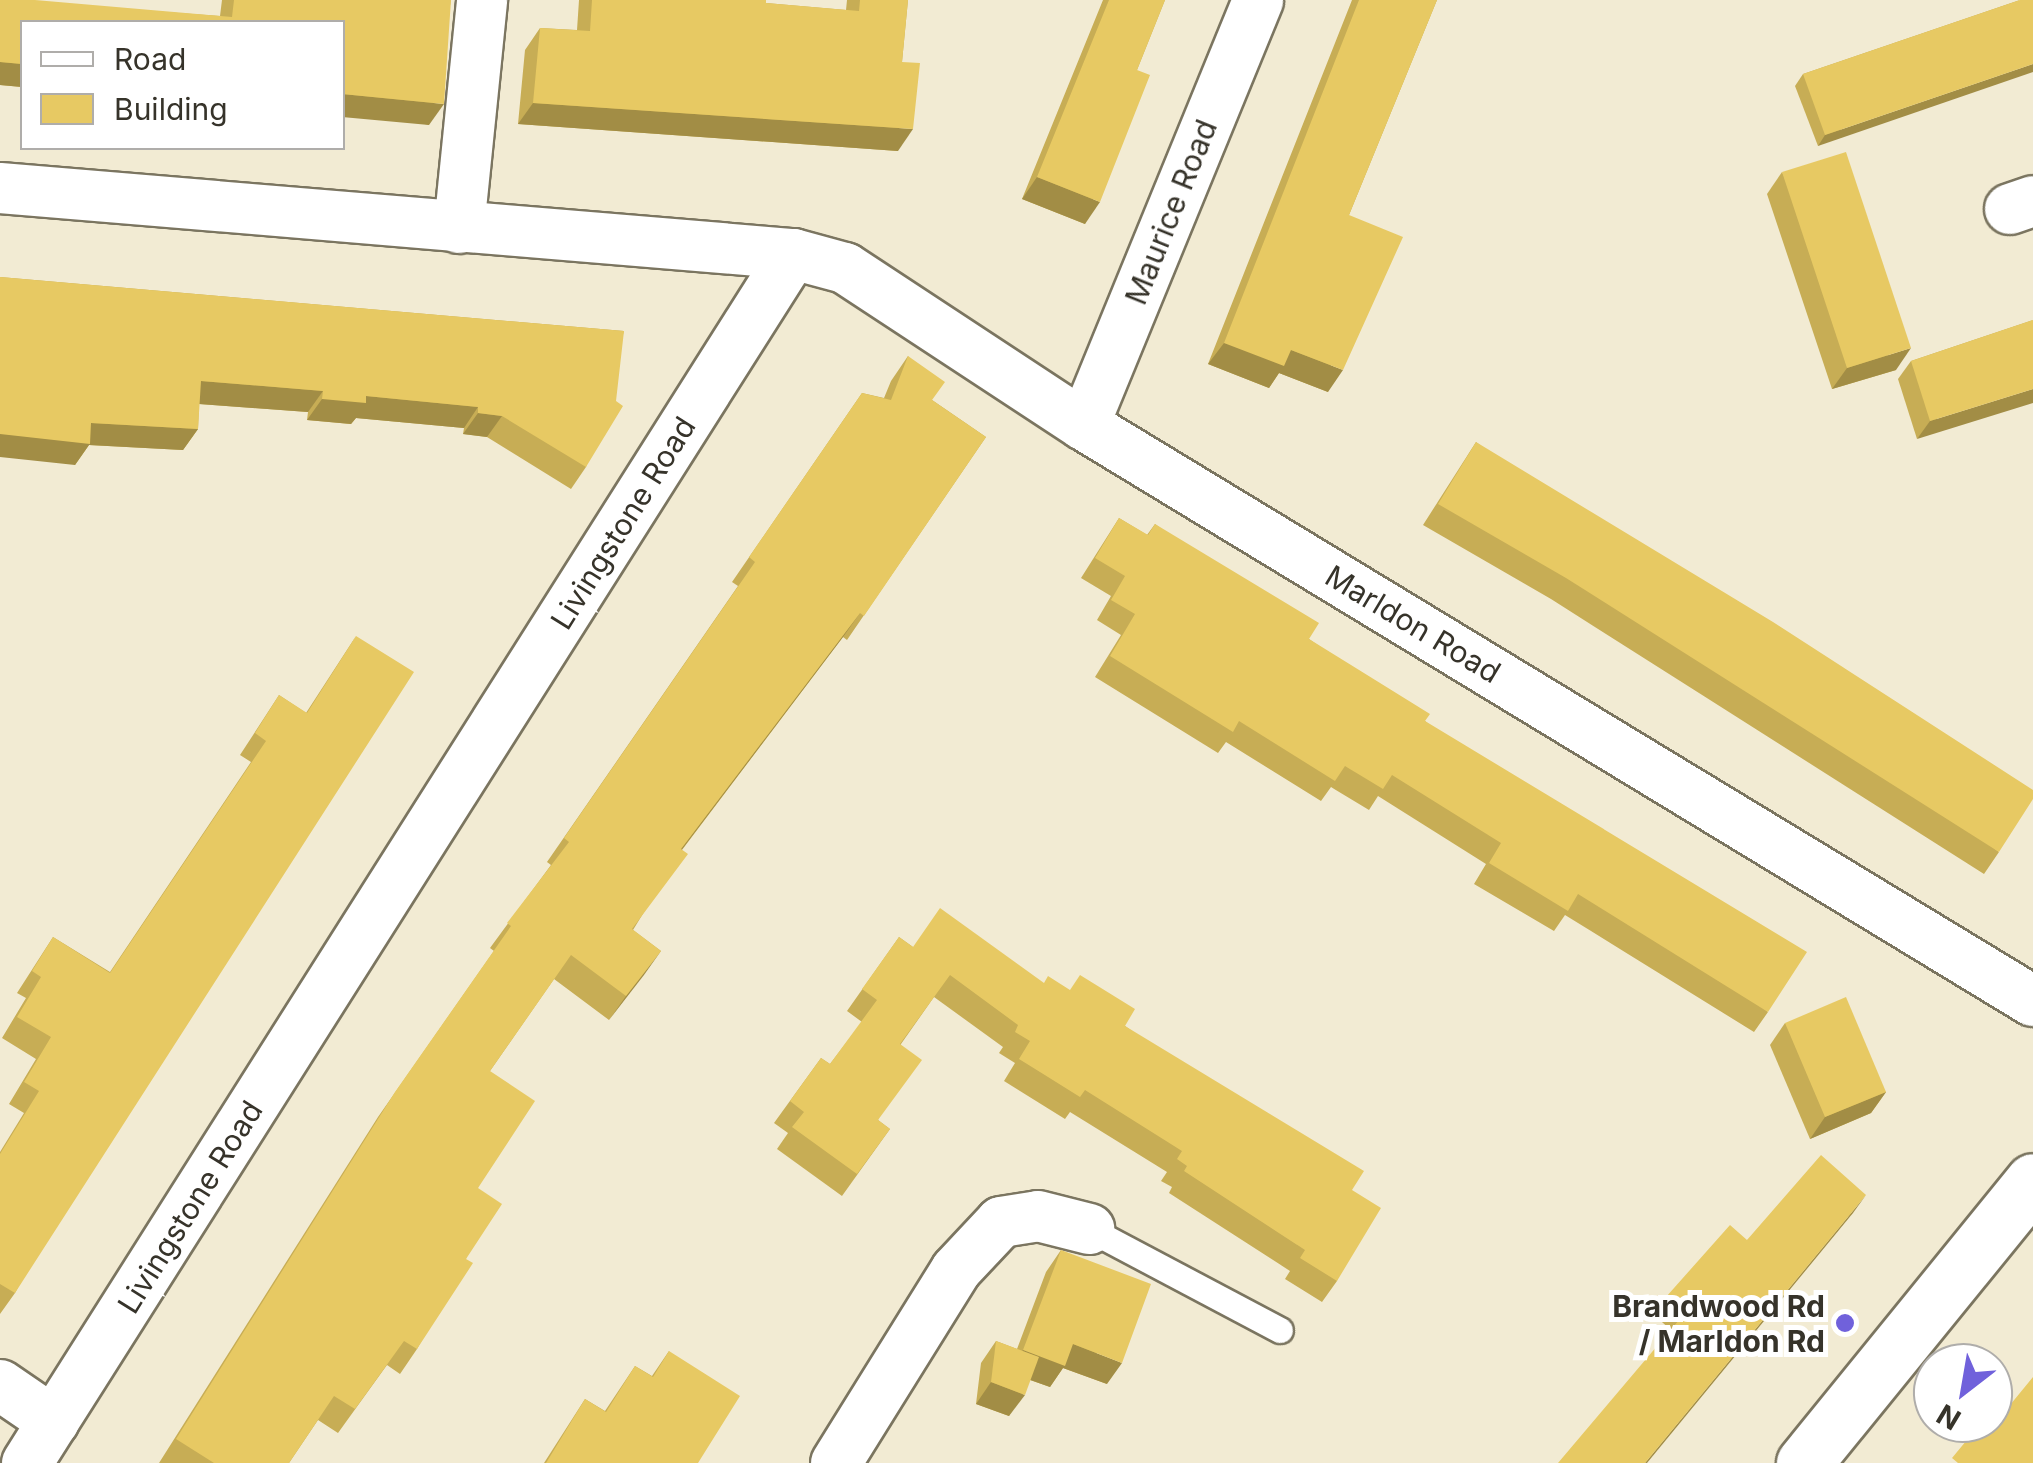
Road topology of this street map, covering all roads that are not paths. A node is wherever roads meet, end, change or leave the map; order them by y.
1 (482, 0) edge
2 (1258, 0) edge
3 (0, 188) edge
4 (460, 228) junction
5 (792, 254) junction
6 (1084, 425) junction
7 (2033, 1000) edge
8 (2033, 1181) edge
9 (1089, 1229) joint
10 (1280, 1330) dead end
11 (0, 1385) edge
12 (54, 1422) junction
13 (27, 1463) edge
14 (836, 1463) edge
15 (1804, 1463) edge

1 - 4 street
2 - 6 street, Maurice Road
3 - 4 street
4 - 5 street
5 - 6 street, Marldon Road
5 - 12 street, Livingstone Road
6 - 7 street, Marldon Road
8 - 15 street
9 - 10 lane
9 - 14 street
11 - 12 street
12 - 13 street, Livingstone Road

